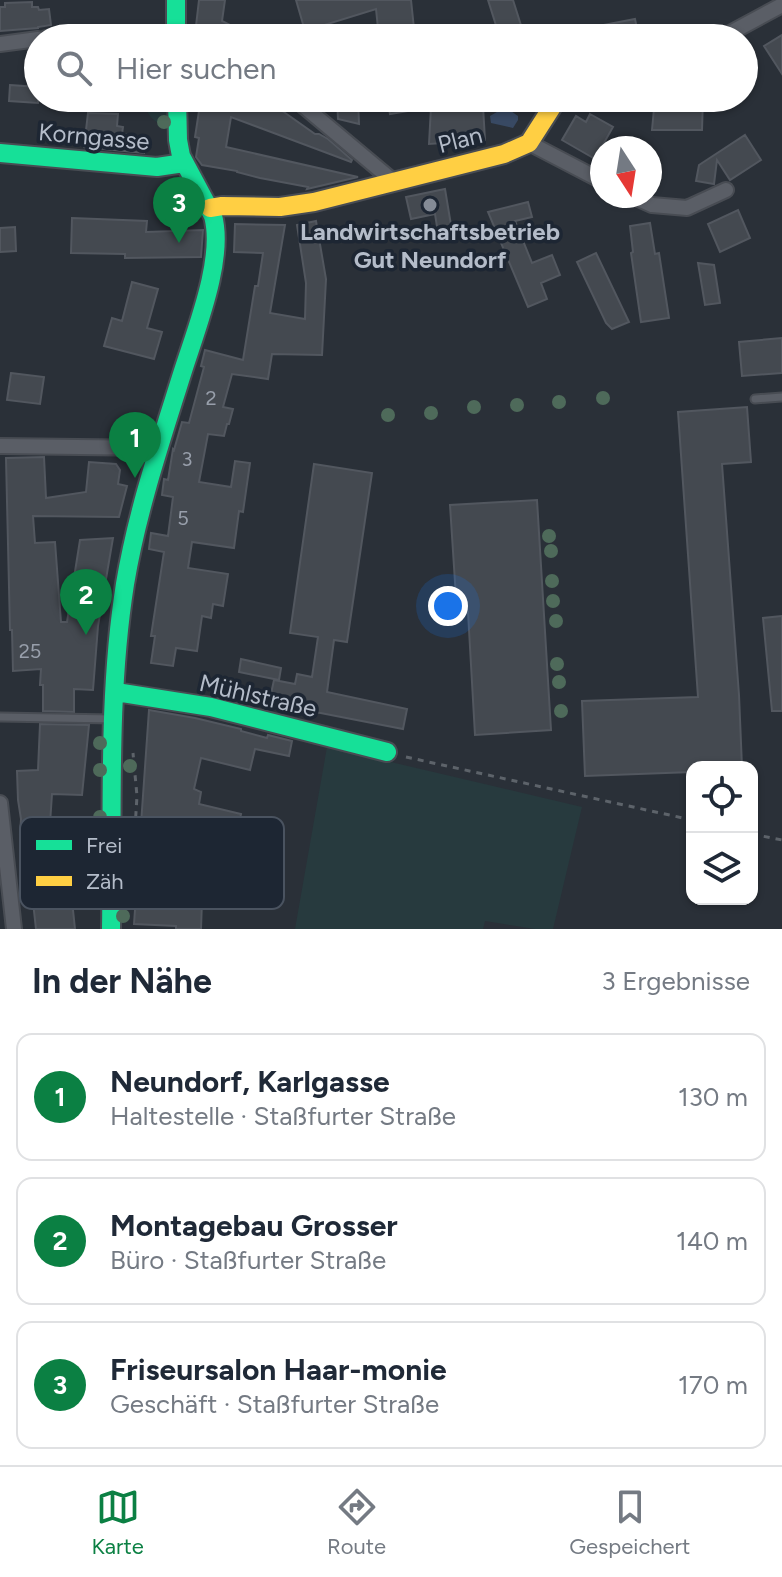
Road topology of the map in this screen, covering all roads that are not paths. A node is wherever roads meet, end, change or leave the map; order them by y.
1 (176, 0) edge
2 (782, 5) edge
3 (178, 24) edge
4 (747, 24) edge
5 (24, 41) edge
6 (0, 44) edge
7 (177, 112) edge
8 (311, 112) edge
9 (549, 112) edge
10 (529, 143) junction
11 (0, 153) edge
12 (184, 163) junction
13 (590, 175) edge
14 (393, 181) junction
15 (726, 190) dead end
16 (662, 206) edge
17 (210, 208) junction
18 (782, 397) edge
19 (755, 399) dead end
20 (0, 446) edge
21 (157, 448) junction
22 (116, 692) junction
23 (0, 717) edge
24 (115, 719) junction
25 (387, 752) road end
26 (0, 803) edge
27 (113, 817) edge
28 (112, 909) edge
29 (14, 929) edge
30 (111, 929) edge

1 - 3 main road
2 - 4 street
5 - 6 street
7 - 12 main road
8 - 14 street
9 - 10 main road
10 - 13 street
10 - 14 main road, Plan
11 - 12 main road, Korngasse
12 - 17 main road
14 - 17 main road, Plan
15 - 16 street
17 - 21 main road
18 - 19 lane
20 - 21 street
21 - 22 main road
22 - 24 main road
22 - 25 main road, Mühlstraße
23 - 24 lane
24 - 27 main road
26 - 29 street
28 - 30 main road

